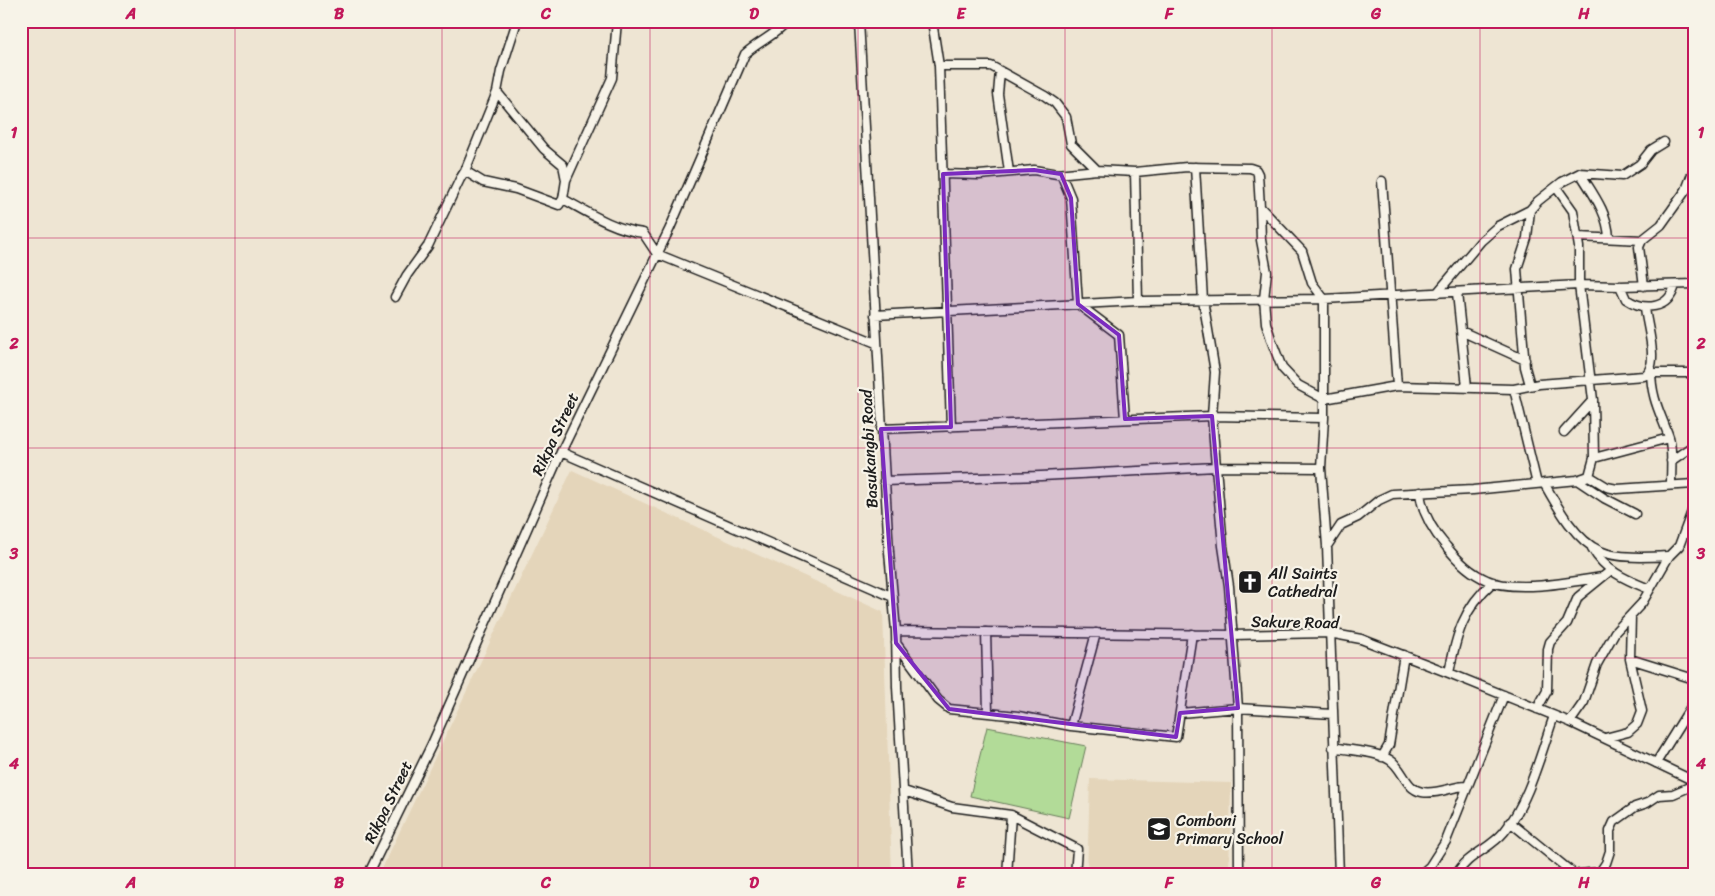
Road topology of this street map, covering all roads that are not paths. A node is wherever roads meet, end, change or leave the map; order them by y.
1 (517, 21) edge
2 (616, 21) edge
3 (787, 21) edge
4 (859, 21) edge
5 (932, 21) edge
6 (939, 66) junction
7 (1000, 71) junction
8 (497, 92) junction
9 (1664, 142) dead end
10 (1195, 167) junction
11 (1694, 169) edge
12 (1097, 170) junction
13 (466, 171) junction
14 (1009, 172) junction
15 (1135, 172) junction
16 (1580, 173) junction
17 (943, 174) junction
18 (1061, 174) junction
19 (566, 180) junction
20 (1382, 181) dead end
21 (1556, 187) junction
22 (563, 199) junction
23 (1260, 207) junction
24 (1530, 210) junction
25 (1578, 237) junction
26 (1609, 238) junction
27 (1642, 240) junction
28 (657, 254) junction
29 (1579, 284) junction
30 (1694, 284) edge
31 (1675, 285) junction
32 (1620, 286) junction
33 (1644, 286) junction
34 (1519, 287) junction
35 (1437, 293) junction
36 (1457, 293) junction
37 (1391, 294) junction
38 (395, 297) dead end
39 (1264, 299) junction
40 (1324, 299) junction
41 (1203, 300) junction
42 (1138, 301) junction
43 (1078, 304) junction
44 (1644, 307) junction
45 (948, 311) junction
46 (875, 315) junction
47 (1461, 331) junction
48 (876, 343) junction
49 (1525, 360) junction
50 (1651, 371) junction
51 (1694, 373) edge
52 (1591, 380) junction
53 (1530, 385) junction
54 (1397, 386) junction
55 (1467, 387) junction
56 (1514, 389) junction
57 (1324, 399) junction
58 (1593, 400) junction
59 (1212, 416) junction
60 (1324, 418) junction
61 (1125, 419) junction
62 (951, 427) junction
63 (881, 429) junction
64 (1564, 432) dead end
65 (1669, 438) junction
66 (1694, 445) edge
67 (561, 452) junction
68 (1594, 458) junction
69 (1671, 461) junction
70 (1216, 467) junction
71 (1321, 468) junction
72 (1589, 476) junction
73 (1577, 480) junction
74 (884, 481) junction
75 (1540, 484) junction
76 (1671, 484) junction
77 (1694, 484) edge
78 (1420, 492) junction
79 (1694, 506) edge
80 (1635, 514) dead end
81 (1327, 546) junction
82 (1591, 546) junction
83 (1669, 556) junction
84 (1610, 570) junction
85 (1602, 577) junction
86 (1493, 582) junction
87 (1649, 590) junction
88 (893, 597) junction
89 (1630, 614) junction
90 (896, 631) junction
91 (986, 632) junction
92 (1096, 633) junction
93 (1328, 633) junction
94 (1192, 634) junction
95 (1233, 634) junction
96 (896, 643) junction
97 (1404, 656) junction
98 (1630, 659) junction
99 (1449, 673) junction
100 (1694, 679) edge
101 (1504, 695) junction
102 (1694, 702) edge
103 (1238, 708) junction
104 (1537, 709) junction
105 (988, 712) junction
106 (1180, 714) junction
107 (1332, 714) junction
108 (1554, 716) junction
109 (1570, 722) junction
110 (1071, 726) junction
111 (1605, 738) junction
112 (1334, 747) junction
113 (1382, 757) junction
114 (1656, 763) junction
115 (1694, 781) edge
116 (1694, 785) edge
117 (1467, 786) junction
118 (904, 791) junction
119 (1011, 815) junction
120 (1510, 822) junction
121 (1572, 874) edge
122 (368, 875) edge
123 (908, 875) edge
124 (1007, 875) edge
125 (1075, 875) edge
126 (1239, 875) edge
127 (1339, 875) edge
128 (1420, 875) edge
129 (1456, 875) edge
130 (1583, 875) edge

1 - 8 street
2 - 19 street
3 - 28 street, Rikpa Street
4 - 46 street, Basukangbi Road
5 - 6 street
6 - 7 street
6 - 17 street
7 - 12 street
7 - 14 street
8 - 13 street
8 - 19 street
9 - 16 street
10 - 15 street
10 - 23 street
10 - 41 street
11 - 27 street
12 - 15 street
12 - 18 street
13 - 22 street
13 - 38 street
14 - 17 street
14 - 18 street
15 - 42 street
16 - 21 street
16 - 26 street
17 - 45 street
18 - 43 street
19 - 22 street
20 - 37 street
21 - 24 street
21 - 25 street
22 - 28 street
23 - 39 street
23 - 40 street
24 - 34 street
24 - 35 street
25 - 26 street
25 - 29 street
26 - 27 street
27 - 33 street
28 - 48 street
28 - 67 street, Rikpa Street
29 - 32 street
29 - 34 street
29 - 52 street
30 - 31 street
31 - 33 street
31 - 44 street
32 - 33 street
32 - 44 street
34 - 36 street
34 - 49 street
35 - 36 street
35 - 37 street
36 - 47 street
37 - 40 street
37 - 54 street
39 - 40 street
39 - 41 street
39 - 57 street
40 - 57 street
41 - 42 street
41 - 59 street
42 - 43 street
43 - 45 street
43 - 61 street
44 - 50 street
45 - 46 street
45 - 62 street
46 - 48 street, Basukangbi Road
47 - 49 street
47 - 55 street
48 - 63 street, Basukangbi Road
49 - 53 street
50 - 51 street
50 - 52 street
50 - 65 street
52 - 53 street
52 - 58 street
53 - 56 street
54 - 55 street
54 - 57 street
55 - 56 street
56 - 75 street
57 - 60 street
58 - 64 street
58 - 68 street
59 - 60 street
59 - 61 street
59 - 70 street
60 - 71 street
61 - 62 street
62 - 63 street
63 - 74 street, Basukangbi Road
65 - 68 street
65 - 69 street
66 - 69 street
67 - 88 street
67 - 122 street, Rikpa Street
68 - 72 street
69 - 76 street
70 - 71 street
70 - 74 street
70 - 95 street
71 - 81 street
72 - 73 street
72 - 76 street
73 - 75 street
73 - 80 street
74 - 88 street, Basukangbi Road
75 - 78 street
75 - 82 street
76 - 77 street
78 - 81 street
78 - 86 street
79 - 83 street
81 - 93 street
82 - 83 street
82 - 84 street
83 - 87 street
84 - 85 street
84 - 87 street
85 - 86 street
85 - 104 street
86 - 99 street
87 - 89 street
88 - 90 street, Basukangbi Road
89 - 98 street
89 - 109 street
90 - 91 street, Sakure Road
90 - 96 street, Basukangbi Road
91 - 92 street, Sakure Road
91 - 105 street
92 - 94 street, Sakure Road
92 - 110 street
93 - 95 street, Sakure Road
93 - 97 street, Sakure Road
93 - 107 street
94 - 95 street, Sakure Road
94 - 106 street
95 - 103 street
96 - 105 street
96 - 118 street, Basukangbi Road
97 - 99 street, Sakure Road
97 - 113 street
98 - 100 street
98 - 111 street
99 - 101 street, Sakure Road
101 - 104 street, Sakure Road
101 - 117 street
102 - 114 street
103 - 106 street
103 - 107 street
103 - 126 street
104 - 108 street, Sakure Road
105 - 110 street
106 - 110 street
107 - 112 street
108 - 109 street, Sakure Road
108 - 120 street
109 - 111 street, Sakure Road
111 - 114 street, Sakure Road
112 - 113 street
112 - 127 street
113 - 117 street
114 - 115 street, Sakure Road
116 - 130 street
117 - 128 street
118 - 119 street
118 - 123 street, Basukangbi Road
119 - 124 street
119 - 125 street
120 - 121 street
120 - 129 street
121 - 130 street

